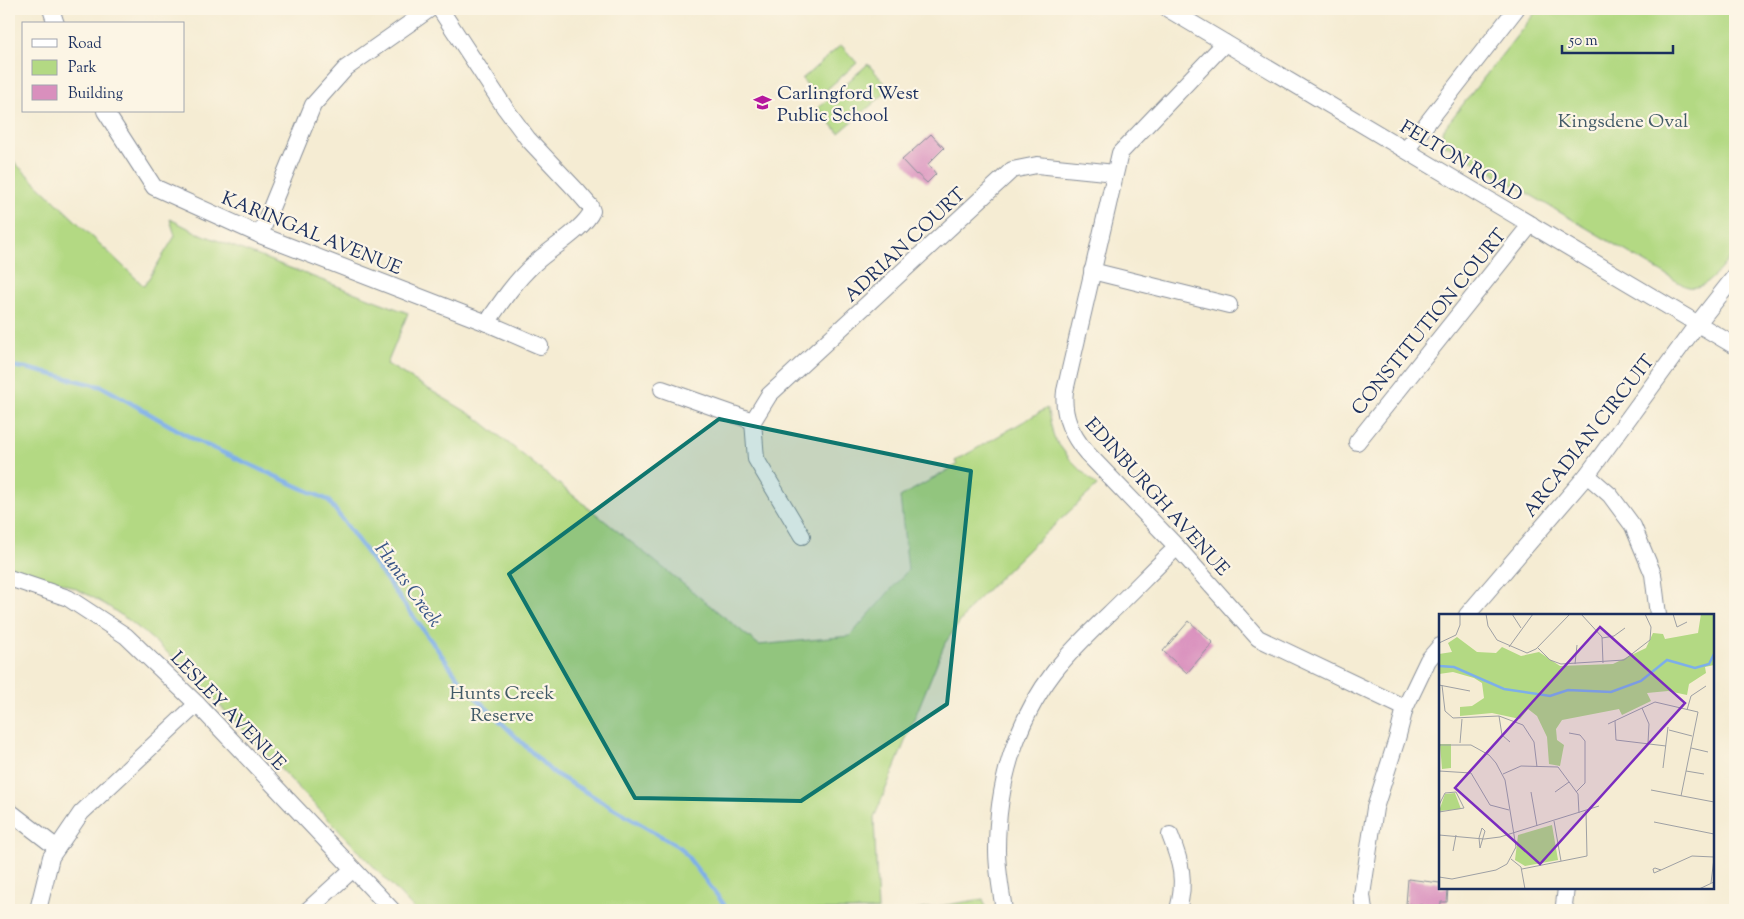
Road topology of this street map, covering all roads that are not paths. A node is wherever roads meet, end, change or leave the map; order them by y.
1 (51, 9) edge
2 (430, 9) edge
3 (440, 9) edge
4 (1516, 9) edge
5 (1174, 10) edge
6 (55, 22) edge
7 (1225, 43) junction
8 (106, 112) edge
9 (1406, 150) junction
10 (1115, 173) junction
11 (1531, 224) junction
12 (260, 235) junction
13 (1092, 271) junction
14 (1735, 276) edge
15 (1229, 304) dead end
16 (486, 323) junction
17 (1698, 323) junction
18 (540, 346) dead end
19 (1735, 346) edge
20 (662, 389) dead end
21 (753, 421) junction
22 (1357, 442) dead end
23 (1587, 476) junction
24 (802, 536) dead end
25 (1177, 547) junction
26 (9, 578) edge
27 (1468, 614) edge
28 (1658, 614) edge
29 (1439, 647) edge
30 (197, 704) junction
31 (1405, 708) junction
32 (9, 811) edge
33 (1170, 835) dead end
34 (57, 848) junction
35 (353, 869) junction
36 (1566, 889) edge
37 (38, 910) edge
38 (308, 910) edge
39 (392, 910) edge
40 (1004, 910) edge
41 (1178, 910) edge
42 (1364, 910) edge
43 (1566, 910) edge

1 - 6 street
2 - 12 street
3 - 16 street
4 - 9 street
5 - 7 street, FELTON ROAD
7 - 9 street, FELTON ROAD
7 - 10 street, EDINBURGH AVENUE
8 - 12 street, KARINGAL AVENUE
9 - 11 street, FELTON ROAD
10 - 13 street, EDINBURGH AVENUE
10 - 21 street, ADRIAN COURT
11 - 17 street, FELTON ROAD
11 - 22 street, CONSTITUTION COURT
12 - 16 street, KARINGAL AVENUE
13 - 15 street
13 - 25 street, EDINBURGH AVENUE
14 - 17 street, ARCADIAN CIRCUIT
16 - 18 street, KARINGAL AVENUE
17 - 19 street, FELTON ROAD
17 - 23 street, ARCADIAN CIRCUIT
20 - 21 street
21 - 24 street
23 - 27 street, ARCADIAN CIRCUIT
23 - 28 street
25 - 31 street, EDINBURGH AVENUE
25 - 40 street
26 - 30 street, LESLEY AVENUE
29 - 31 street
30 - 34 street
30 - 35 street, LESLEY AVENUE
31 - 42 street
32 - 34 street
33 - 41 street
34 - 37 street
35 - 38 street
35 - 39 street, LESLEY AVENUE
36 - 43 street

